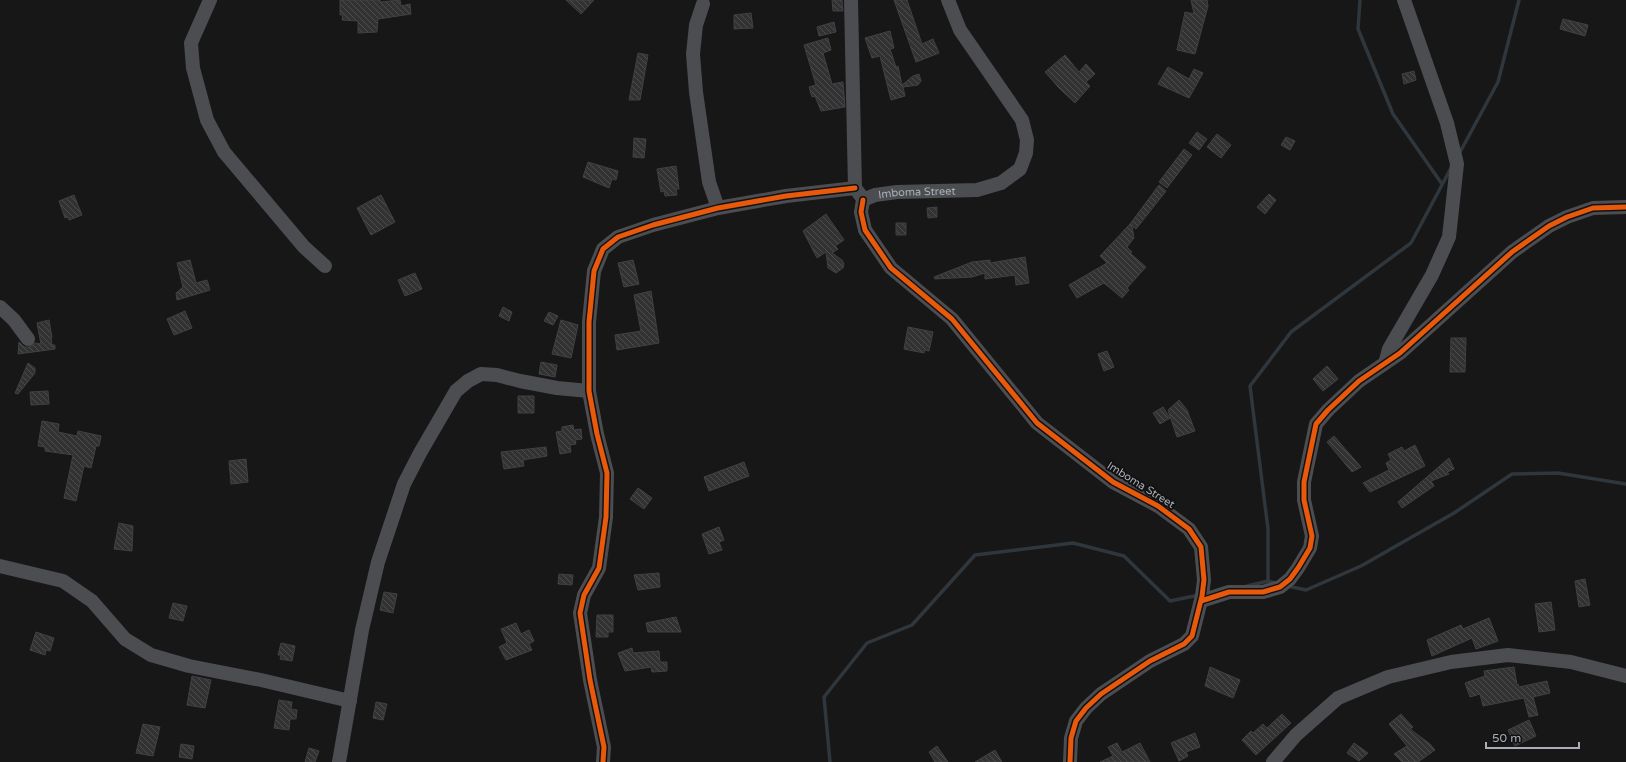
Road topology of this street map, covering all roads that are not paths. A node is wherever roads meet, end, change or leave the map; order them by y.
1 (210, 0) edge
2 (851, 0) edge
3 (948, 0) edge
4 (1404, 0) edge
5 (703, 4) dead end
6 (855, 188) junction
7 (863, 200) junction
8 (1626, 207) edge
9 (718, 208) junction
10 (325, 266) dead end
11 (0, 307) edge
12 (28, 339) dead end
13 (1386, 360) junction
14 (589, 391) junction
15 (0, 566) edge
16 (1202, 598) junction
17 (1626, 676) edge
18 (350, 701) junction
19 (339, 762) edge
20 (603, 762) edge
21 (1070, 762) edge
22 (1273, 762) edge

1 - 10 street
2 - 6 street
3 - 7 street, Imboma Street
4 - 13 street
5 - 9 street
6 - 7 street
6 - 9 street
7 - 16 street, Imboma Street
8 - 13 street
9 - 14 street
11 - 12 street
13 - 16 street
14 - 18 street
14 - 20 street
15 - 18 street
16 - 21 street, Imboma Street
17 - 22 street
18 - 19 street

